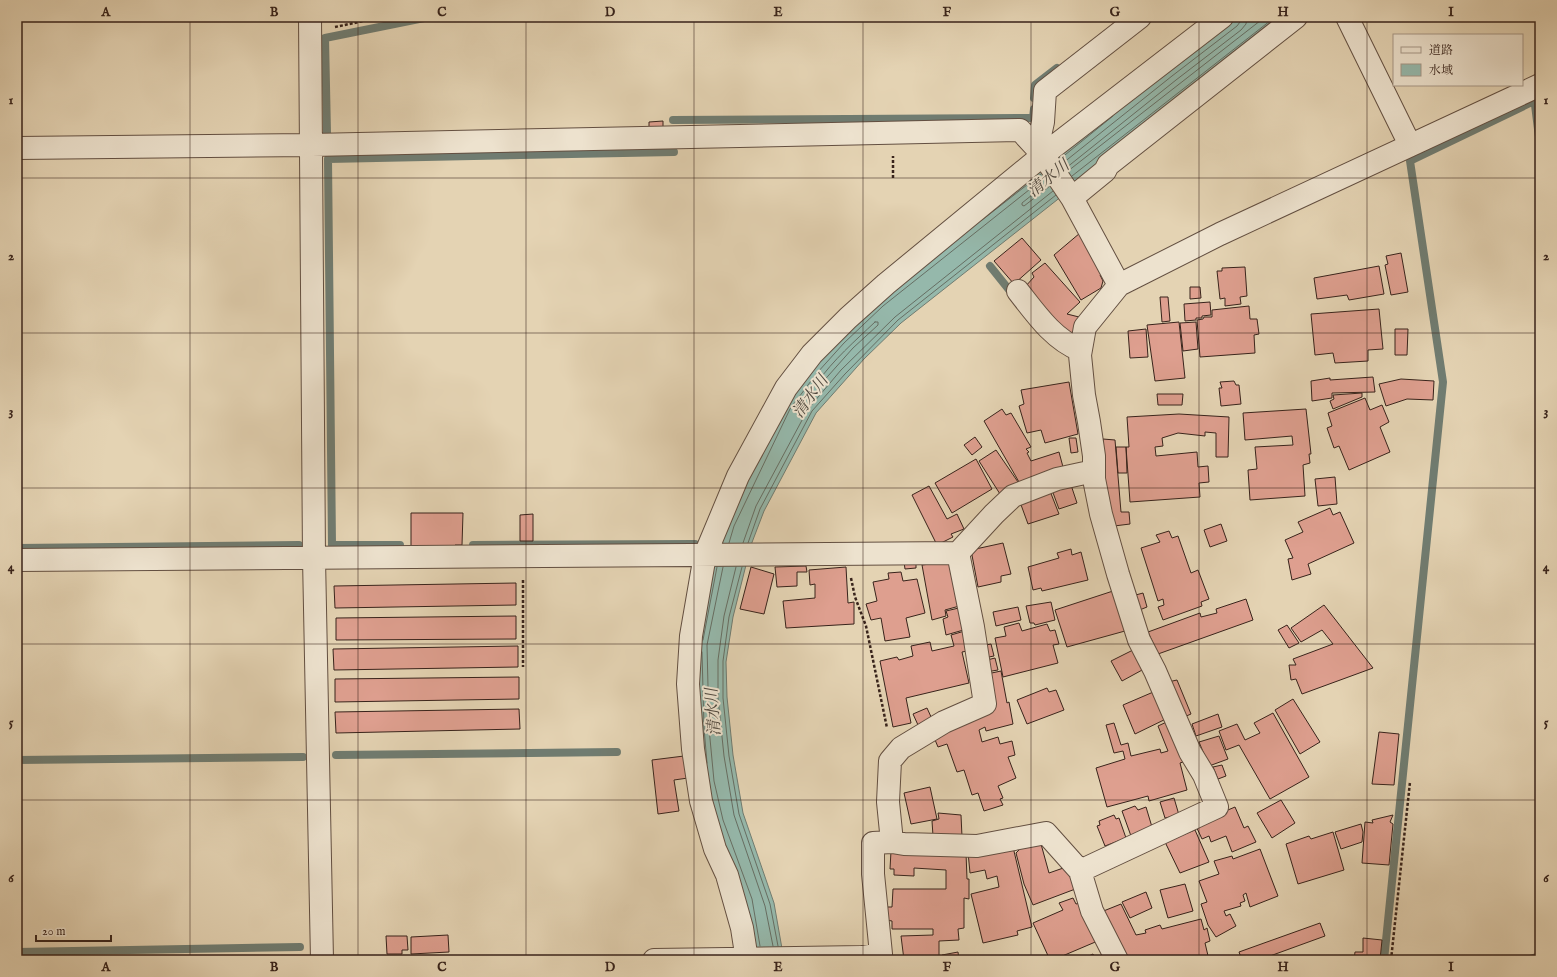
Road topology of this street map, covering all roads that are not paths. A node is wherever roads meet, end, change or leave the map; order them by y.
1 (1140, 17) edge
2 (1222, 17) edge
3 (1296, 17) edge
4 (1347, 17) edge
5 (310, 24) edge
6 (1540, 85) edge
7 (312, 145) junction
8 (1410, 145) junction
9 (17, 148) edge
10 (1040, 152) junction
11 (1072, 198) junction
12 (1119, 285) junction
13 (1018, 291) dead end
14 (1080, 350) junction
15 (1094, 471) junction
16 (958, 553) junction
17 (704, 555) junction
18 (314, 558) junction
19 (17, 560) edge
20 (892, 842) junction
21 (1080, 871) junction
22 (747, 959) edge
23 (848, 959) edge
24 (322, 960) edge
25 (654, 960) edge
26 (1117, 960) edge

1 - 10 street
2 - 10 street
3 - 11 street
4 - 8 street
5 - 7 street
6 - 8 street
7 - 9 street
7 - 10 street
7 - 18 street
8 - 12 street
10 - 11 street
10 - 17 street
11 - 12 street
12 - 14 street
13 - 14 street
14 - 15 street
15 - 16 street
15 - 21 street
16 - 17 street
16 - 20 street
17 - 18 street
17 - 22 street
18 - 19 street
18 - 24 street
20 - 21 street
20 - 23 street
21 - 26 street
22 - 23 street
22 - 25 street

